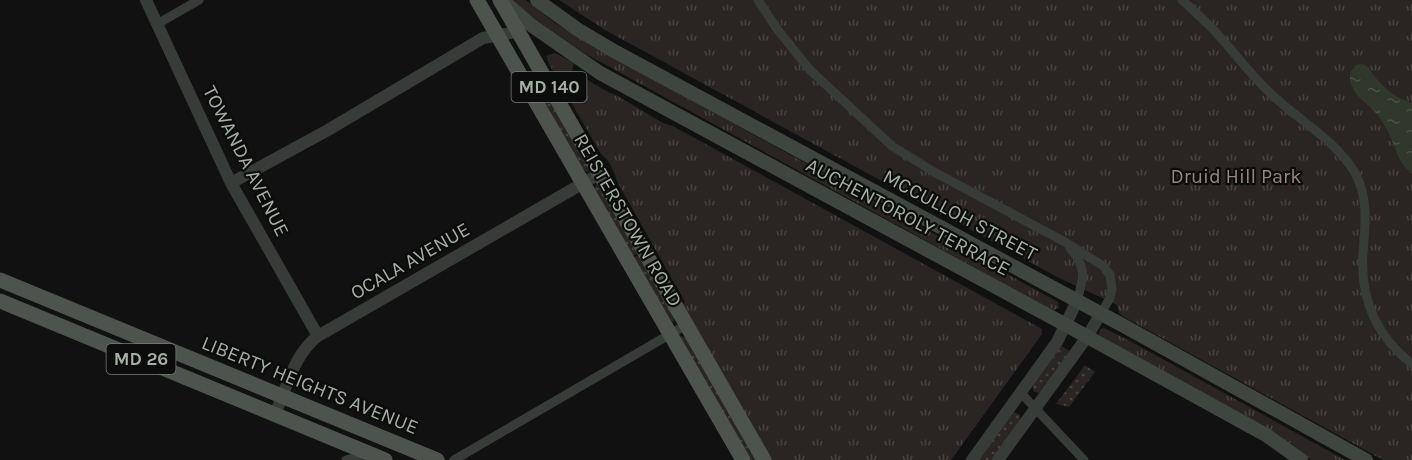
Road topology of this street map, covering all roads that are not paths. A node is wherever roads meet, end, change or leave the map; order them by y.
1 (146, 0) edge
2 (200, 0) edge
3 (477, 0) edge
4 (500, 0) edge
5 (537, 0) edge
6 (758, 0) edge
7 (1182, 0) edge
8 (157, 24) junction
9 (516, 32) junction
10 (497, 34) junction
11 (599, 174) junction
12 (231, 183) junction
13 (583, 183) junction
14 (1065, 242) junction
15 (0, 280) edge
16 (0, 301) edge
17 (1077, 301) junction
18 (1101, 314) junction
19 (686, 325) junction
20 (1066, 325) junction
21 (670, 334) junction
22 (318, 336) junction
23 (1087, 337) junction
24 (1412, 364) edge
25 (1020, 392) junction
26 (282, 396) junction
27 (1035, 408) junction
28 (275, 414) junction
29 (378, 436) junction
30 (368, 457) edge
31 (346, 460) edge
32 (385, 460) edge
33 (437, 460) edge
34 (454, 460) edge
35 (743, 460) edge
36 (764, 460) edge
37 (972, 460) edge
38 (998, 460) edge
39 (1084, 460) edge
40 (1301, 460) edge
41 (1366, 460) edge

1 - 8 street, TOWANDA AVENUE
2 - 8 street
3 - 10 main road, REISTERSTOWN ROAD / MD 140
4 - 9 main road, REISTERSTOWN ROAD / MD 140
4 - 20 main road, AUCHENTOROLY TERRACE
5 - 17 main road, MCCULLOH STREET
6 - 14 street
7 - 24 street
8 - 12 street, TOWANDA AVENUE
9 - 10 street
9 - 11 main road, REISTERSTOWN ROAD / MD 140
10 - 12 street
10 - 13 main road, REISTERSTOWN ROAD / MD 140
11 - 13 street, OCALA AVENUE
11 - 19 main road, REISTERSTOWN ROAD / MD 140
12 - 22 street, TOWANDA AVENUE
13 - 21 main road, REISTERSTOWN ROAD / MD 140
13 - 22 street, OCALA AVENUE
14 - 17 street
14 - 18 street
15 - 26 main road, LIBERTY HEIGHTS AVENUE / MD 26
16 - 28 main road, LIBERTY HEIGHTS AVENUE / MD 26
17 - 18 main road, MCCULLOH STREET
17 - 20 street
18 - 23 street
18 - 41 main road, MCCULLOH STREET
19 - 21 street
19 - 36 main road, REISTERSTOWN ROAD / MD 140
20 - 23 main road, AUCHENTOROLY TERRACE
20 - 25 street
21 - 34 street
21 - 35 main road, REISTERSTOWN ROAD / MD 140
22 - 26 street, OCALA AVENUE
23 - 27 street
23 - 40 main road, AUCHENTOROLY TERRACE
25 - 27 street
25 - 37 street
26 - 28 street, OCALA AVENUE
26 - 29 main road, LIBERTY HEIGHTS AVENUE / MD 26
27 - 38 street
27 - 39 street
28 - 30 main road, LIBERTY HEIGHTS AVENUE / MD 26
29 - 30 street
29 - 33 main road, LIBERTY HEIGHTS AVENUE / MD 26
30 - 31 street
30 - 32 main road, LIBERTY HEIGHTS AVENUE / MD 26

